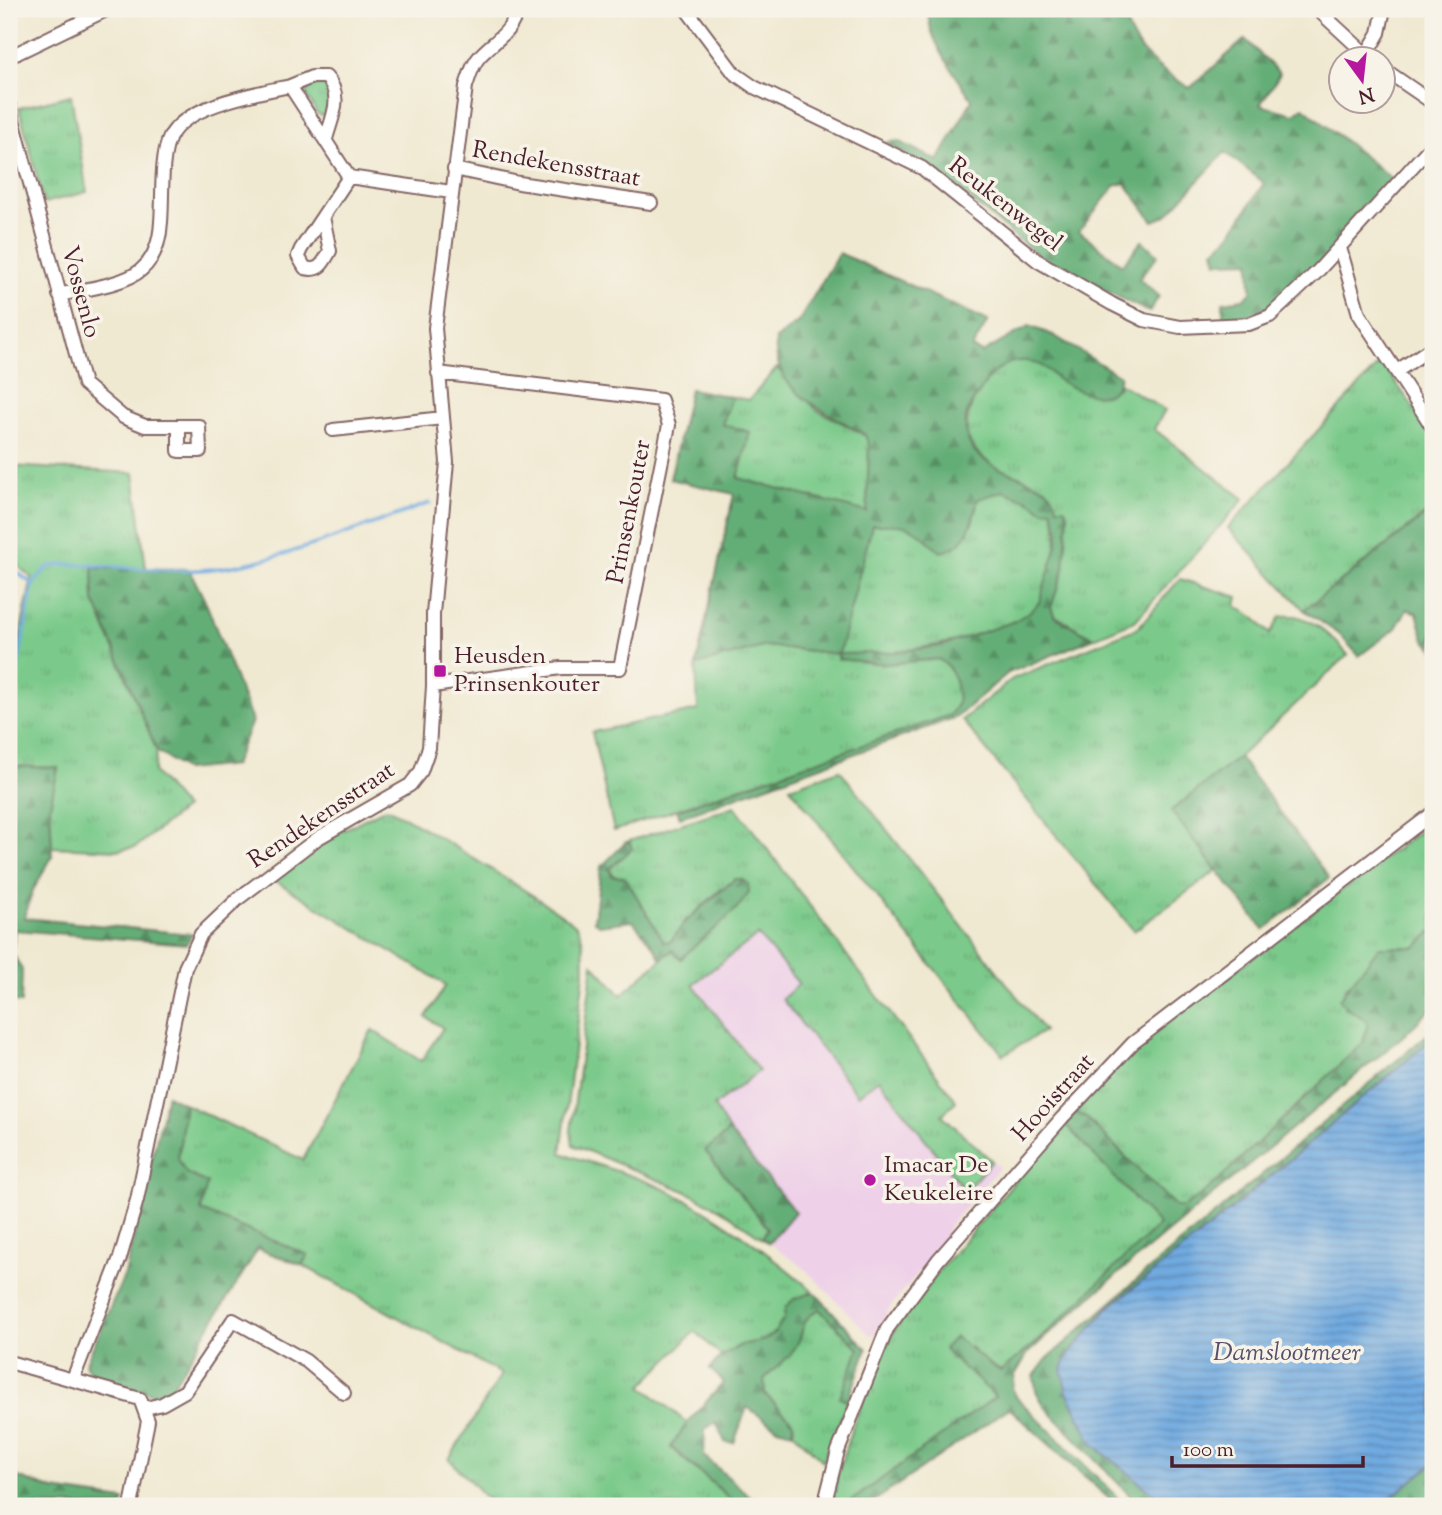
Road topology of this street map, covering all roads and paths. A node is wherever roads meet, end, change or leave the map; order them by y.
1 (108, 9) edge
2 (517, 9) edge
3 (686, 9) edge
4 (1317, 9) edge
5 (1384, 9) edge
6 (1357, 46) edge
7 (1374, 46) edge
8 (9, 57) edge
9 (1396, 78) edge
10 (290, 86) junction
11 (1433, 103) edge
12 (9, 105) edge
13 (326, 139) junction
14 (1433, 144) edge
15 (454, 169) junction
16 (349, 177) junction
17 (451, 192) junction
18 (651, 203) dead end
19 (323, 217) dead end
20 (1340, 248) junction
21 (59, 295) junction
22 (1433, 346) edge
23 (1397, 371) junction
24 (438, 373) junction
25 (443, 418) junction
26 (179, 426) dead end
27 (1433, 428) edge
28 (333, 430) dead end
29 (433, 686) junction
30 (1433, 813) edge
31 (9, 1362) edge
32 (73, 1380) junction
33 (344, 1393) dead end
34 (146, 1408) junction
35 (131, 1506) edge
36 (824, 1506) edge

1 - 8 street
2 - 15 street, Rendekensstraat
3 - 20 street, Reukenwegel
4 - 6 street
5 - 7 street
9 - 11 street
10 - 13 street
10 - 13 street
10 - 21 street
12 - 21 street, Vossenlo
13 - 16 street
14 - 20 street, Reukenwegel
15 - 17 street, Rendekensstraat
15 - 18 street, Rendekensstraat
16 - 17 street
16 - 19 street
17 - 24 street, Rendekensstraat
20 - 23 street
21 - 26 street, Vossenlo
22 - 23 street
23 - 27 street
24 - 25 street, Rendekensstraat
24 - 29 street, Prinsenkouter
25 - 28 street
25 - 29 street, Rendekensstraat
29 - 32 street, Rendekensstraat
30 - 36 street, Hooistraat
31 - 32 street
32 - 34 street
33 - 34 street
34 - 35 street

